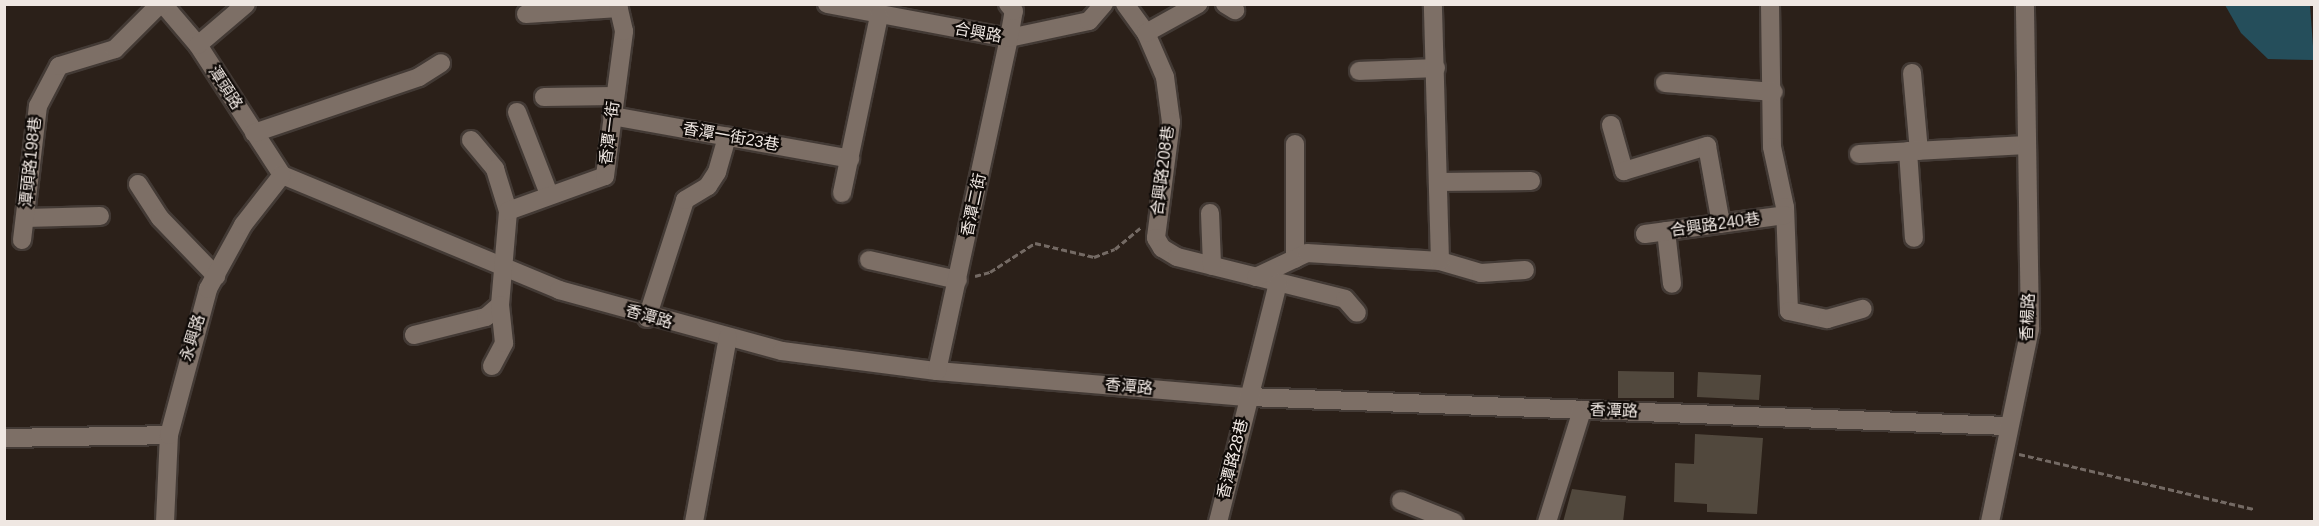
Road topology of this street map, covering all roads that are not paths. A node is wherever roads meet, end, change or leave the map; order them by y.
1 (161, 4) edge
2 (246, 4) edge
3 (828, 4) edge
4 (1008, 4) edge
5 (1104, 4) edge
6 (1125, 4) edge
7 (1198, 4) edge
8 (1433, 4) edge
9 (1770, 4) edge
10 (2025, 4) edge
11 (619, 6) edge
12 (526, 14) dead end
13 (879, 16) junction
14 (1146, 33) junction
15 (1009, 38) junction
16 (198, 45) junction
17 (441, 63) dead end
18 (1436, 68) junction
19 (1359, 71) dead end
20 (1912, 73) dead end
21 (1665, 83) dead end
22 (1774, 92) junction
23 (615, 96) junction
24 (544, 97) dead end
25 (517, 112) dead end
26 (612, 116) junction
27 (1611, 125) dead end
28 (254, 133) junction
29 (727, 136) junction
30 (471, 140) dead end
31 (1295, 144) dead end
32 (2027, 145) junction
33 (1914, 151) junction
34 (1859, 154) dead end
35 (850, 159) junction
36 (282, 175) junction
37 (1531, 181) dead end
38 (1438, 182) junction
39 (138, 183) dead end
40 (842, 194) dead end
41 (549, 195) junction
42 (508, 211) junction
43 (1210, 213) dead end
44 (1785, 215) junction
45 (100, 216) dead end
46 (25, 218) junction
47 (1721, 224) junction
48 (1666, 231) junction
49 (1646, 234) dead end
50 (1914, 238) dead end
51 (22, 240) dead end
52 (1295, 259) junction
53 (868, 260) dead end
54 (1440, 261) junction
55 (502, 265) junction
56 (1212, 266) junction
57 (1525, 270) dead end
58 (216, 276) junction
59 (1256, 277) junction
60 (958, 280) junction
61 (1278, 283) junction
62 (1672, 284) dead end
63 (501, 305) junction
64 (1863, 309) dead end
65 (1357, 314) dead end
66 (647, 318) junction
67 (414, 335) dead end
68 (728, 338) junction
69 (492, 366) dead end
70 (937, 371) junction
71 (1249, 397) junction
72 (1582, 410) junction
73 (2008, 426) junction
74 (169, 435) junction
75 (4, 438) edge
76 (1401, 501) dead end
77 (165, 522) edge
78 (694, 522) edge
79 (1218, 522) edge
80 (1454, 522) edge
81 (1547, 522) edge
82 (1990, 522) edge

1 - 16 street, 潭頭路
1 - 46 street, 潭頭路198巷
2 - 16 street
3 - 13 street, 合興路
4 - 15 street, 香潭二街
5 - 15 street, 合興路
6 - 14 street, 合興路208巷
7 - 14 street
8 - 18 street
9 - 22 street, 合興路240巷
10 - 32 street, 香楊路
11 - 12 street
11 - 23 street, 香潭一街
13 - 15 street, 合興路
13 - 35 street
14 - 56 street, 合興路208巷
15 - 60 street, 香潭二街
16 - 28 street, 潭頭路
17 - 28 street
18 - 19 street
18 - 38 street
20 - 33 street
21 - 22 street
22 - 44 street, 合興路240巷
23 - 24 street
23 - 26 street, 香潭一街
25 - 41 street
26 - 29 street, 香潭一街23巷
26 - 41 street, 香潭一街
27 - 47 street
28 - 36 street, 潭頭路
29 - 35 street, 香潭一街23巷
29 - 66 street
30 - 42 street
31 - 52 street
32 - 33 street
32 - 73 street, 香楊路
33 - 34 street
33 - 50 street
35 - 40 street
36 - 55 street, 香潭路
36 - 58 street, 永興路
37 - 38 street
38 - 54 street
39 - 58 street
41 - 42 street, 香潭一街
42 - 55 street
43 - 56 street
44 - 47 street, 合興路240巷
44 - 64 street, 合興路240巷
45 - 46 street
46 - 51 street, 潭頭路198巷
47 - 48 street, 合興路240巷
48 - 49 street, 合興路240巷
48 - 62 street
52 - 54 street
52 - 59 street
53 - 60 street
54 - 57 street
55 - 63 street
55 - 66 street, 香潭路
56 - 59 street, 合興路208巷
58 - 74 street, 永興路
59 - 61 street, 合興路208巷
60 - 70 street, 香潭二街
61 - 65 street, 合興路208巷
61 - 71 street, 香潭路28巷
63 - 67 street
63 - 69 street
66 - 68 street, 香潭路
68 - 70 street, 香潭路
68 - 78 street
70 - 71 street, 香潭路
71 - 72 street, 香潭路
71 - 79 street, 香潭路28巷
72 - 73 street, 香潭路
72 - 81 street
73 - 82 street, 香楊路
74 - 75 street
74 - 77 street, 永興路
76 - 80 street

